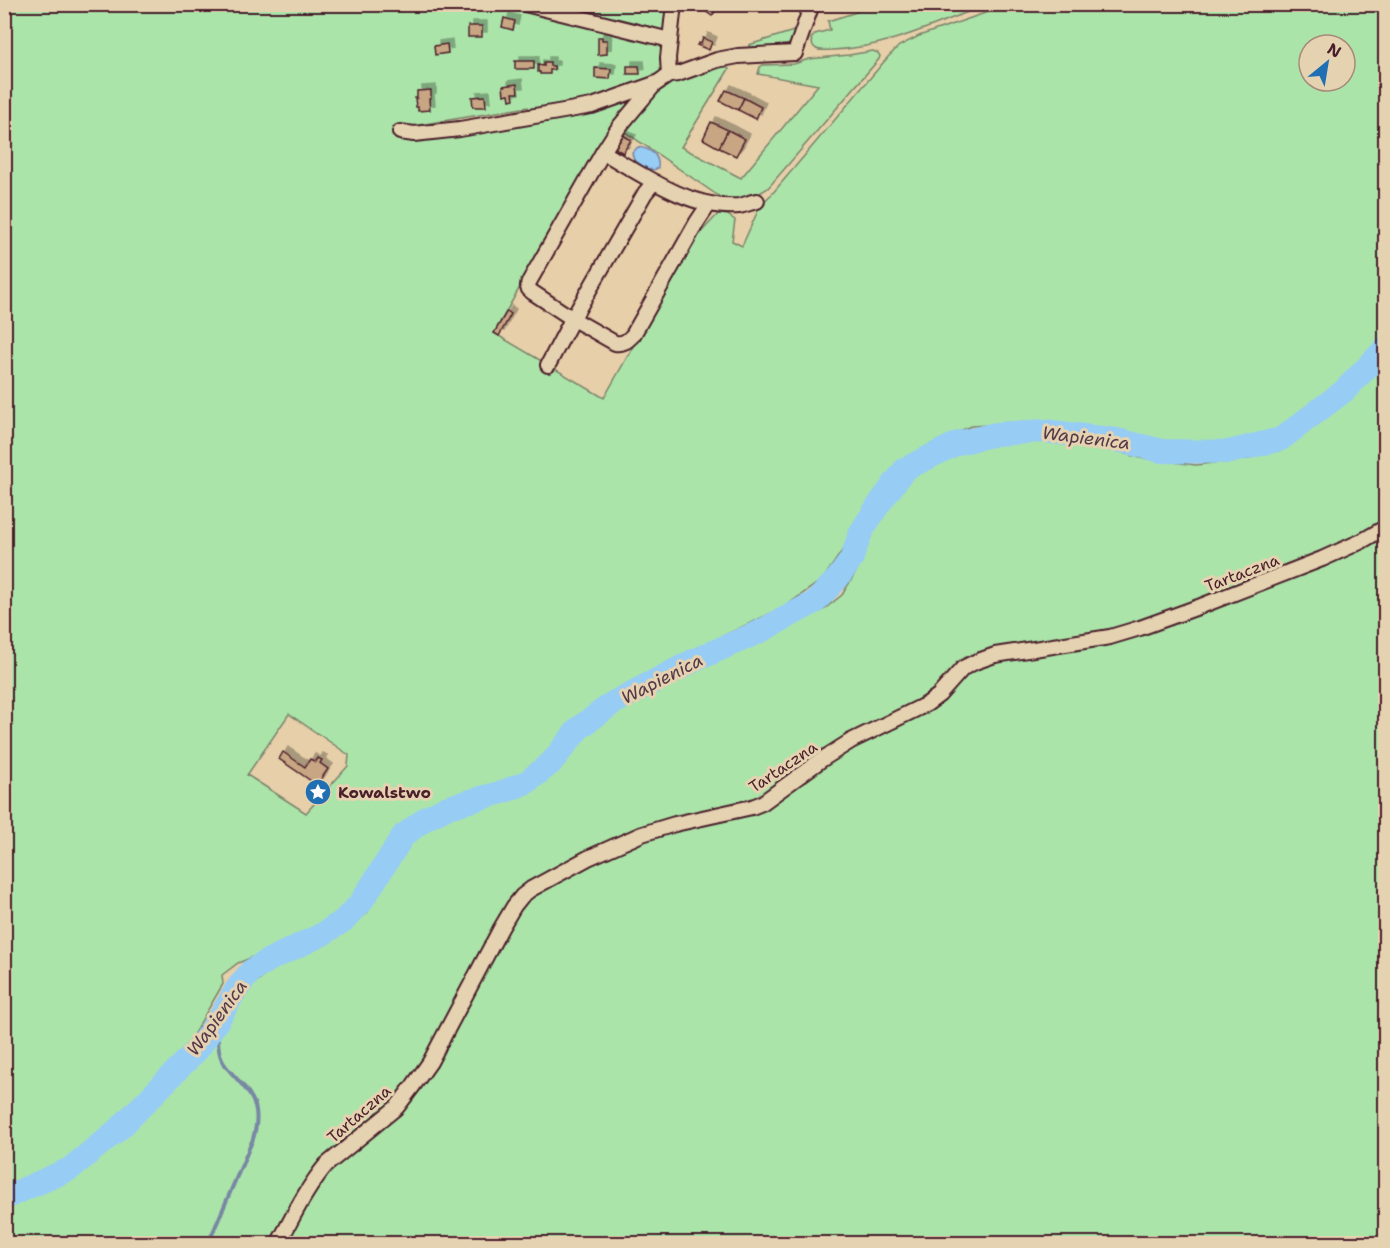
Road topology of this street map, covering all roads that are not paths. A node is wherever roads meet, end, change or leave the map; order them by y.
1 (525, 4) edge
2 (674, 4) edge
3 (812, 4) edge
4 (670, 40) junction
5 (669, 75) junction
6 (657, 83) junction
7 (400, 132) dead end
8 (603, 152) junction
9 (654, 182) junction
10 (757, 201) dead end
11 (709, 204) junction
12 (573, 319) junction
13 (548, 365) dead end
14 (1386, 527) edge
15 (278, 1244) edge

1 - 4 street
2 - 4 street
3 - 5 street
4 - 5 street
5 - 6 street
6 - 7 street
6 - 8 street
8 - 9 street
8 - 12 street
9 - 11 street
9 - 12 street
10 - 11 street
11 - 12 street
12 - 13 street
14 - 15 street, Tartaczna

